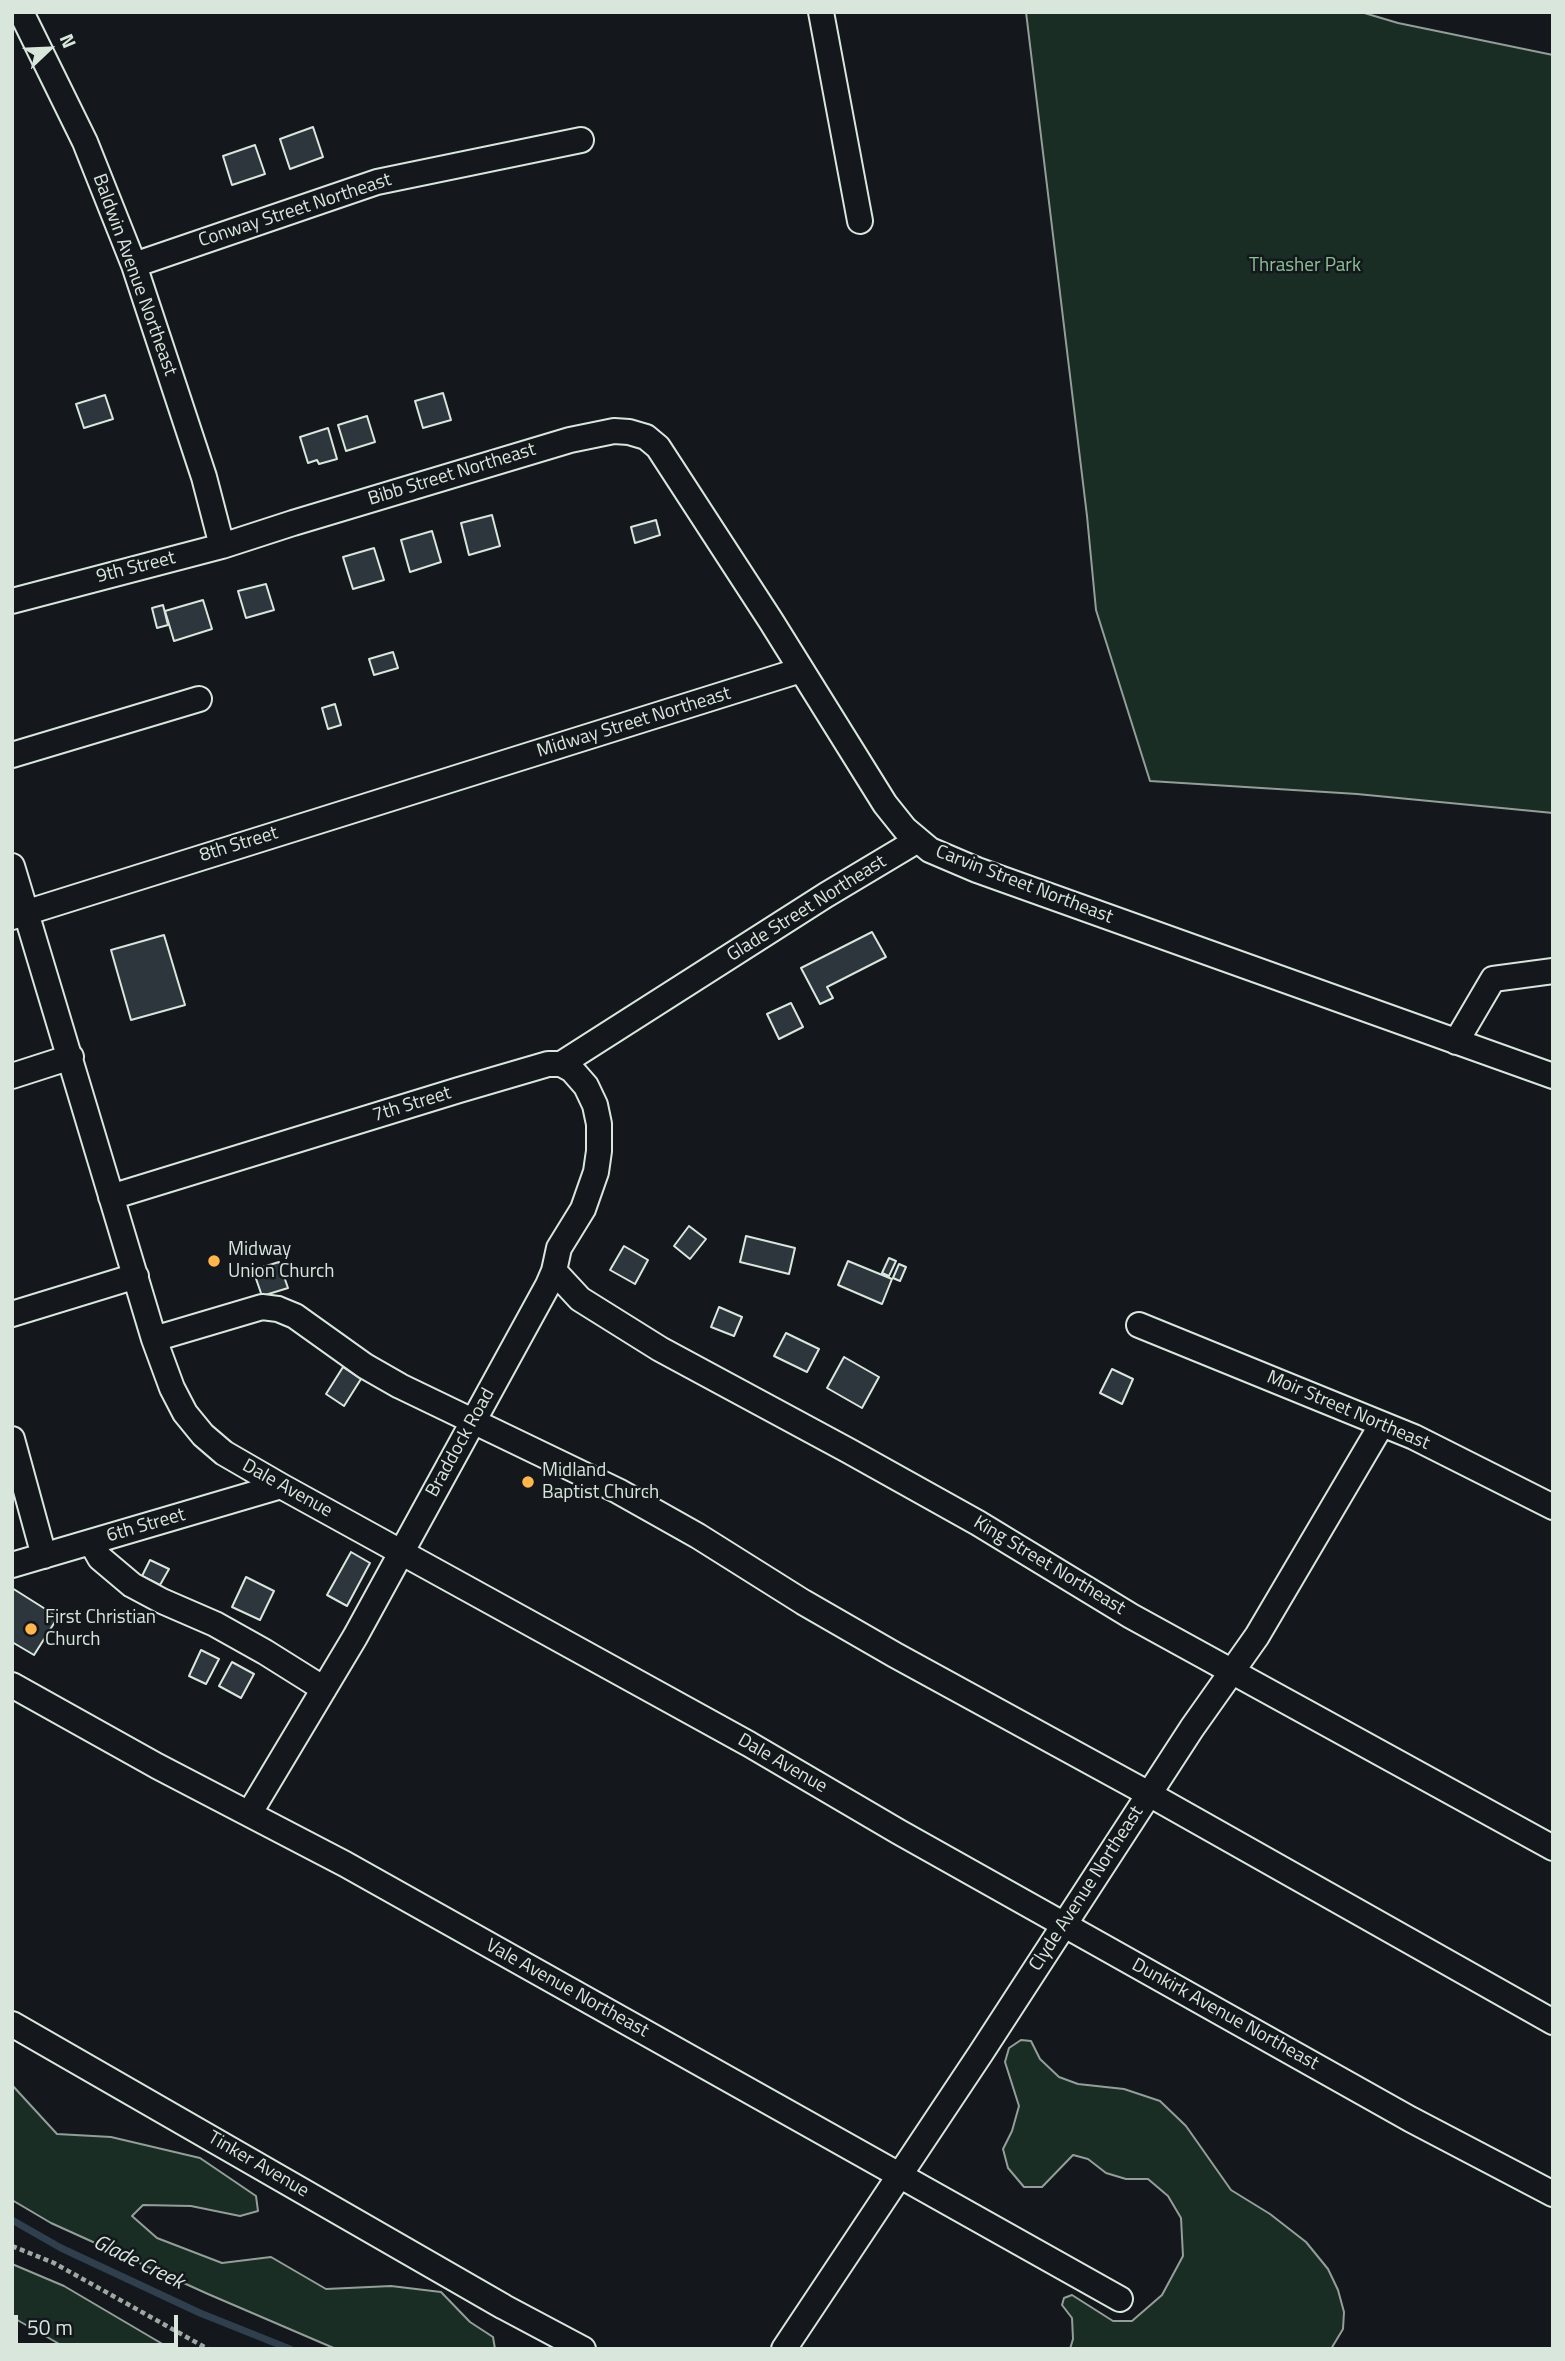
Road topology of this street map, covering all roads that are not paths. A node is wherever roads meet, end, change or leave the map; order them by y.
1 (22, 12) edge
2 (821, 12) edge
3 (581, 140) dead end
4 (860, 221) dead end
5 (134, 265) junction
6 (646, 437) joint
7 (260, 533) joint
8 (222, 546) junction
9 (12, 601) edge
10 (801, 670) junction
11 (199, 699) dead end
12 (12, 755) edge
13 (467, 776) joint
14 (918, 840) junction
15 (12, 866) edge
16 (19, 914) edge
17 (1553, 971) edge
18 (696, 979) joint
19 (1457, 1042) junction
20 (71, 1057) junction
21 (561, 1064) junction
22 (12, 1076) edge
23 (1553, 1076) edge
24 (111, 1197) junction
25 (554, 1271) junction
26 (136, 1276) junction
27 (12, 1314) edge
28 (1139, 1325) dead end
29 (154, 1339) junction
30 (473, 1422) junction
31 (1382, 1424) junction
32 (12, 1439) edge
33 (281, 1486) junction
34 (1553, 1507) edge
35 (91, 1542) junction
36 (400, 1552) junction
37 (44, 1556) junction
38 (12, 1565) edge
39 (1232, 1670) junction
40 (12, 1685) edge
41 (324, 1689) junction
42 (1149, 1794) junction
43 (250, 1814) junction
44 (899, 1832) joint
45 (1553, 1848) edge
46 (1065, 1924) junction
47 (1553, 2022) edge
48 (12, 2024) edge
49 (898, 2175) junction
50 (1553, 2194) edge
51 (1120, 2299) dead end
52 (583, 2349) edge
53 (784, 2349) edge

1 - 5 street, Baldwin Avenue Northeast
2 - 4 street
3 - 5 street, Conway Street Northeast
5 - 8 street, Baldwin Avenue Northeast
6 - 7 street, Bibb Street Northeast
6 - 10 street, Carvin Street Northeast
7 - 8 street, 9th Street
8 - 9 street, 9th Street
10 - 13 street, Midway Street Northeast
10 - 14 street, Carvin Street Northeast
11 - 12 street
13 - 16 street, 8th Street
14 - 18 street, Glade Street Northeast
14 - 19 street, Carvin Street Northeast
15 - 16 street, Dale Avenue
16 - 20 street, Dale Avenue
17 - 19 street
18 - 21 street, 7th Street
19 - 23 street, Carvin Street Northeast
20 - 22 street
20 - 24 street, Dale Avenue
21 - 24 street, 7th Street
21 - 25 street, Braddock Road
24 - 26 street, Dale Avenue
25 - 30 street, Braddock Road
25 - 39 street, King Street Northeast
26 - 27 street
26 - 29 street, Dale Avenue
28 - 31 street, Moir Street Northeast
29 - 30 street
29 - 33 street, Dale Avenue
30 - 36 street, Braddock Road
30 - 42 street
31 - 34 street, Moir Street Northeast
31 - 39 street, Clyde Avenue Northeast
32 - 37 street
33 - 35 street, 6th Street
33 - 36 street, Dale Avenue
35 - 37 street, 6th Street
35 - 41 street
36 - 41 street, Braddock Road
36 - 44 street, Dale Avenue
37 - 38 street, 6th Street
39 - 42 street, Clyde Avenue Northeast
39 - 45 street, King Street Northeast
40 - 43 street, Vale Avenue Northeast
41 - 43 street, Braddock Road
42 - 46 street, Clyde Avenue Northeast
42 - 47 street
43 - 49 street, Vale Avenue Northeast
44 - 46 street, Dunkirk Avenue Northeast
46 - 49 street, Clyde Avenue Northeast
46 - 50 street, Dunkirk Avenue Northeast
48 - 52 street, Tinker Avenue
49 - 51 street, Vale Avenue Northeast
49 - 53 street, Clyde Avenue Northeast

